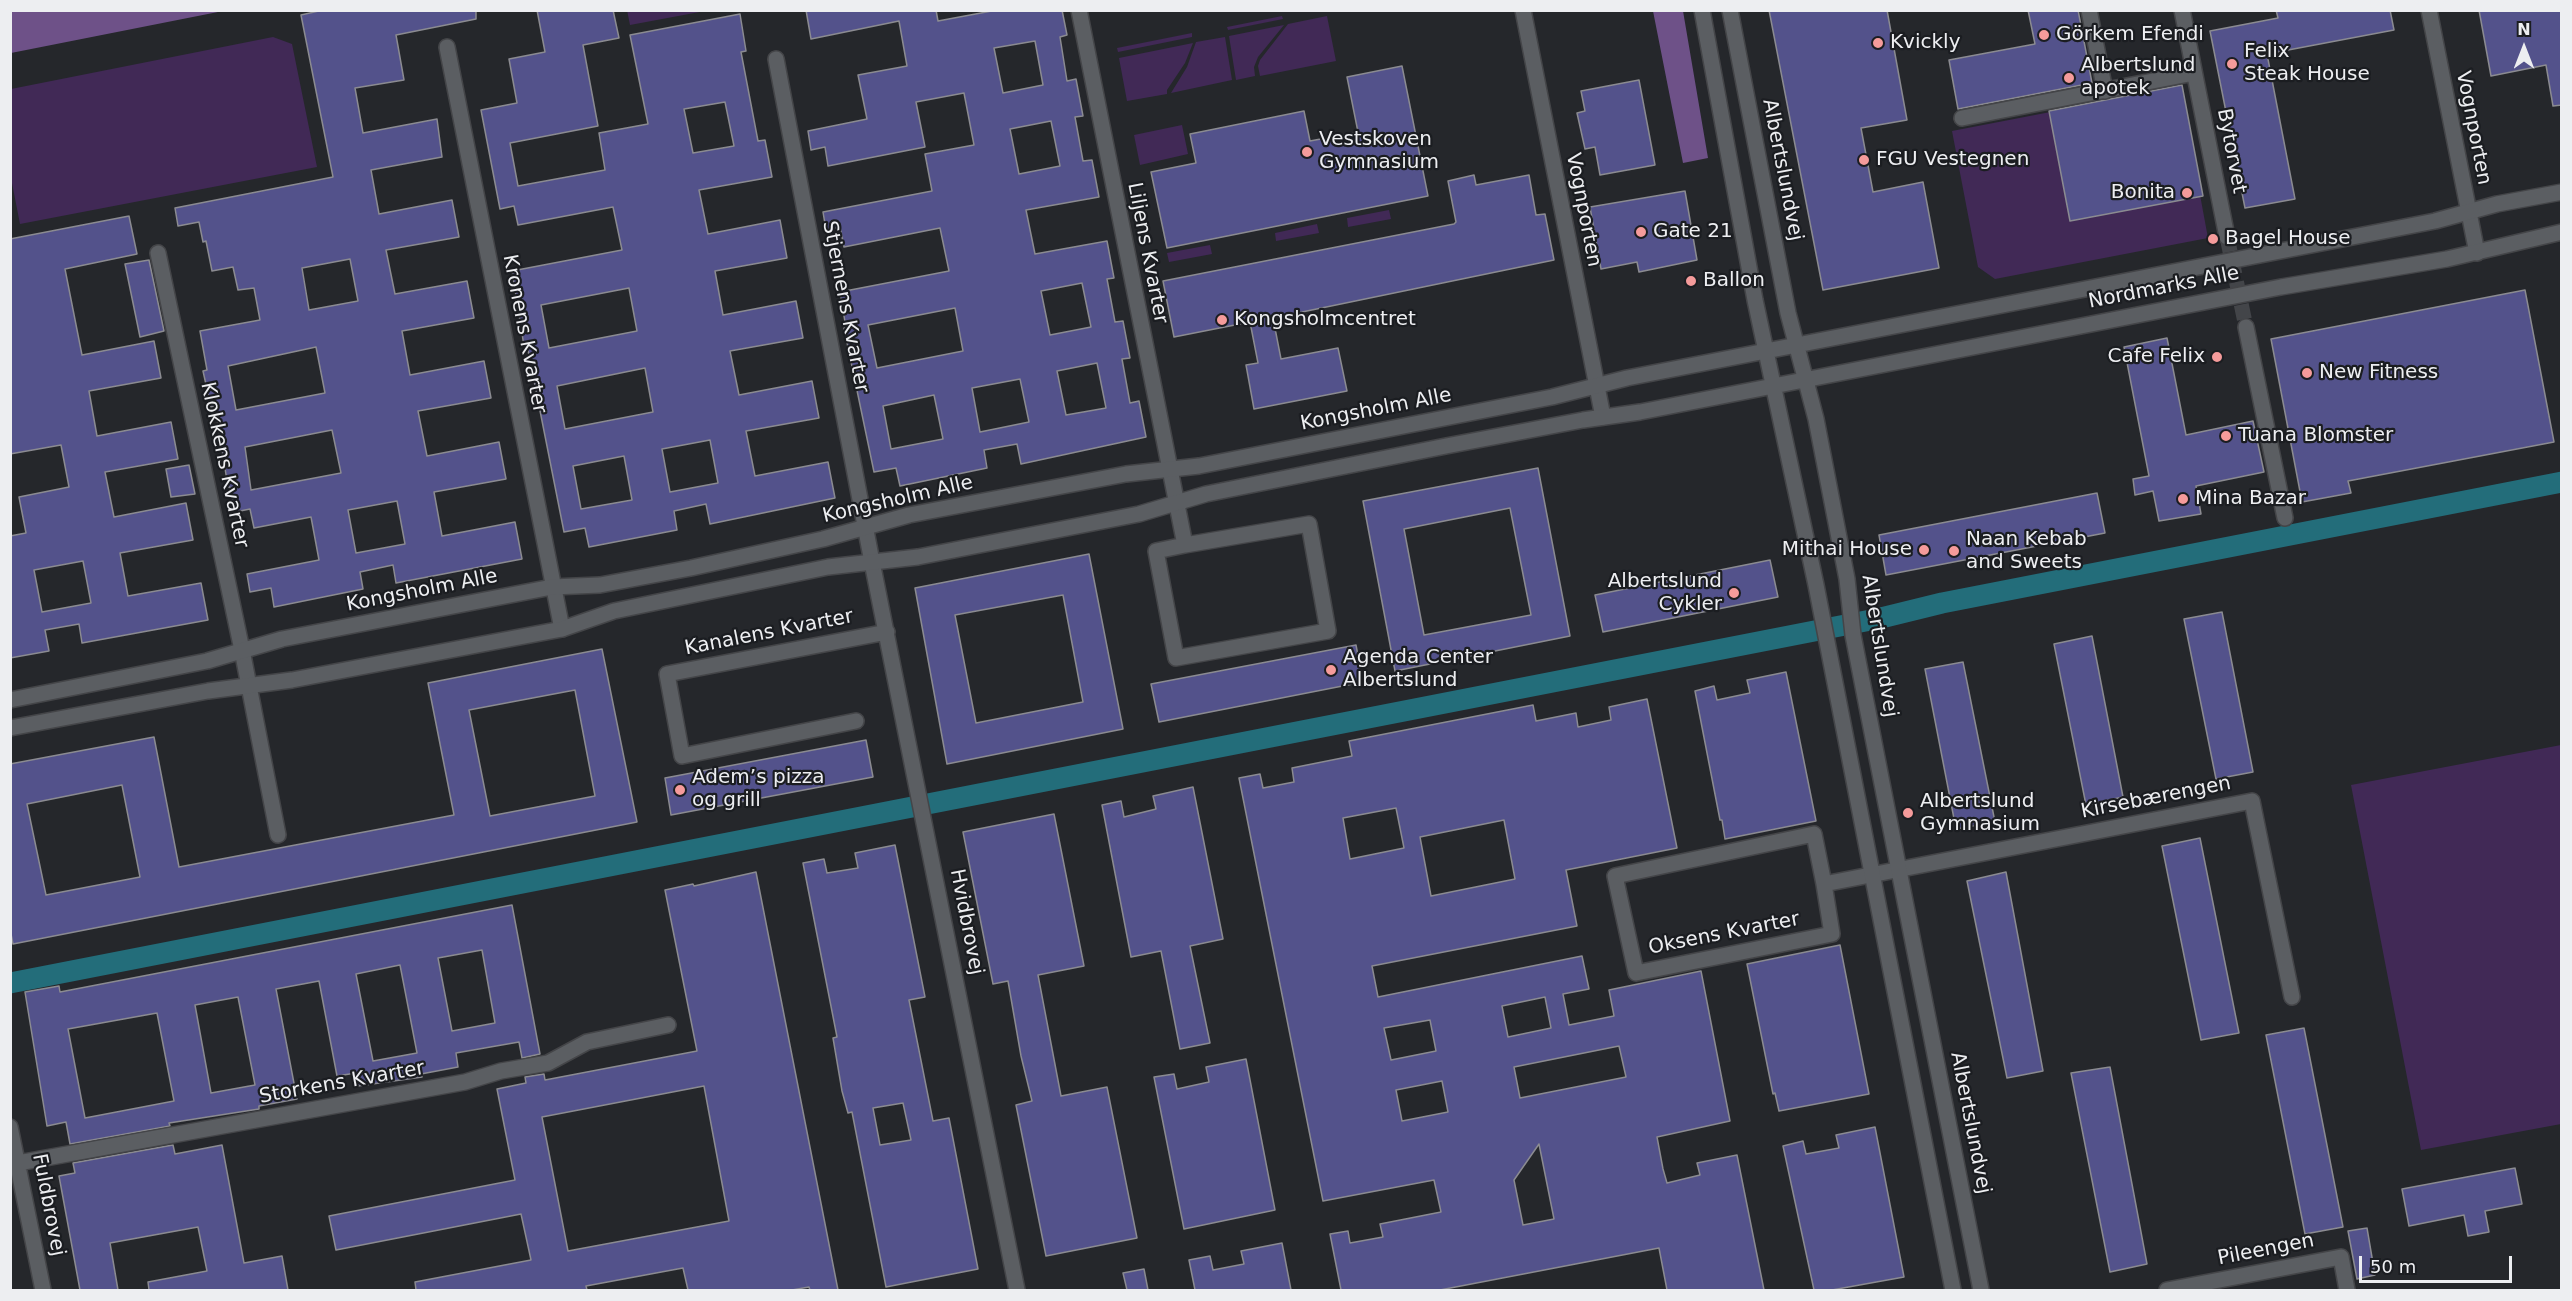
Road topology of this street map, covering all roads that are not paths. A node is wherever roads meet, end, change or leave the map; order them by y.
1 (1079, 10) edge
2 (1523, 10) edge
3 (1702, 10) edge
4 (1730, 10) edge
5 (2182, 10) edge
6 (2429, 10) edge
7 (2092, 11) edge
8 (447, 47) dead end
9 (776, 59) dead end
10 (2194, 73) junction
11 (2105, 90) junction
12 (1962, 118) dead end
13 (2562, 192) edge
14 (2469, 212) junction
15 (2562, 232) edge
16 (2227, 237) tunnel mouth
17 (158, 253) dead end
18 (2477, 253) junction
19 (2246, 327) tunnel mouth
20 (1797, 345) junction
21 (1767, 351) junction
22 (1806, 379) junction
23 (1775, 385) junction
24 (1597, 386) junction
25 (1603, 417) junction
26 (1170, 469) junction
27 (1176, 502) junction
28 (2285, 518) dead end
29 (865, 527) junction
30 (1185, 545) junction
31 (872, 562) junction
32 (552, 587) junction
33 (562, 629) junction
34 (886, 632) junction
35 (242, 650) junction
36 (249, 686) junction
37 (10, 700) edge
38 (856, 721) dead end
39 (10, 728) edge
40 (278, 835) dead end
41 (1898, 870) junction
42 (1872, 875) junction
43 (1824, 884) junction
44 (2292, 997) dead end
45 (668, 1025) dead end
46 (10, 1127) edge
47 (18, 1163) junction
48 (43, 1290) edge
49 (1017, 1290) edge
50 (1953, 1290) edge
51 (1981, 1290) edge
52 (2167, 1290) edge
53 (2348, 1290) edge

1 - 26 street, Liljens Kvarter
2 - 24 street, Vognporten
3 - 21 street
4 - 20 street, Albertslundvej
5 - 10 street, Bytorvet
6 - 14 street, Vognporten
7 - 11 street
8 - 32 street, Kronens Kvarter
9 - 29 street, Stjernens Kvarter
10 - 11 street
10 - 16 street, Bytorvet
11 - 12 street
13 - 14 street, Nordmarks Alle
14 - 18 street, Vognporten
14 - 20 street, Nordmarks Alle
15 - 18 street, Nordmarks Alle
17 - 35 street, Klokkens Kvarter
18 - 22 street, Nordmarks Alle
19 - 28 street
20 - 21 street, Kongsholm Alle
20 - 22 street, Albertslundvej
21 - 23 street
21 - 24 street, Kongsholm Alle
22 - 23 street, Nordmarks Alle
22 - 41 street, Albertslundvej
23 - 25 street
23 - 42 street
24 - 25 street, Vognporten
24 - 26 street, Kongsholm Alle
25 - 27 street
26 - 27 street, Liljens Kvarter
26 - 29 street, Kongsholm Alle
27 - 30 street
27 - 31 street
29 - 31 street, Stjernens Kvarter
29 - 32 street, Kongsholm Alle
30 - 30 street
31 - 33 street
31 - 34 street, Hvidbrovej
32 - 33 street, Kronens Kvarter
32 - 35 street, Kongsholm Alle
33 - 36 street
34 - 38 street, Kanalens Kvarter
34 - 49 street, Hvidbrovej
35 - 36 street, Klokkens Kvarter
35 - 37 street, Kongsholm Alle
36 - 39 street
36 - 40 street
41 - 42 street, Kirsebærengen
41 - 44 street, Kirsebærengen
41 - 51 street, Albertslundvej
42 - 43 street
42 - 50 street
43 - 43 street, Oksens Kvarter
45 - 47 street, Storkens Kvarter
46 - 47 street, Fuldbrovej
47 - 48 street, Fuldbrovej
52 - 53 street, Pileengen

